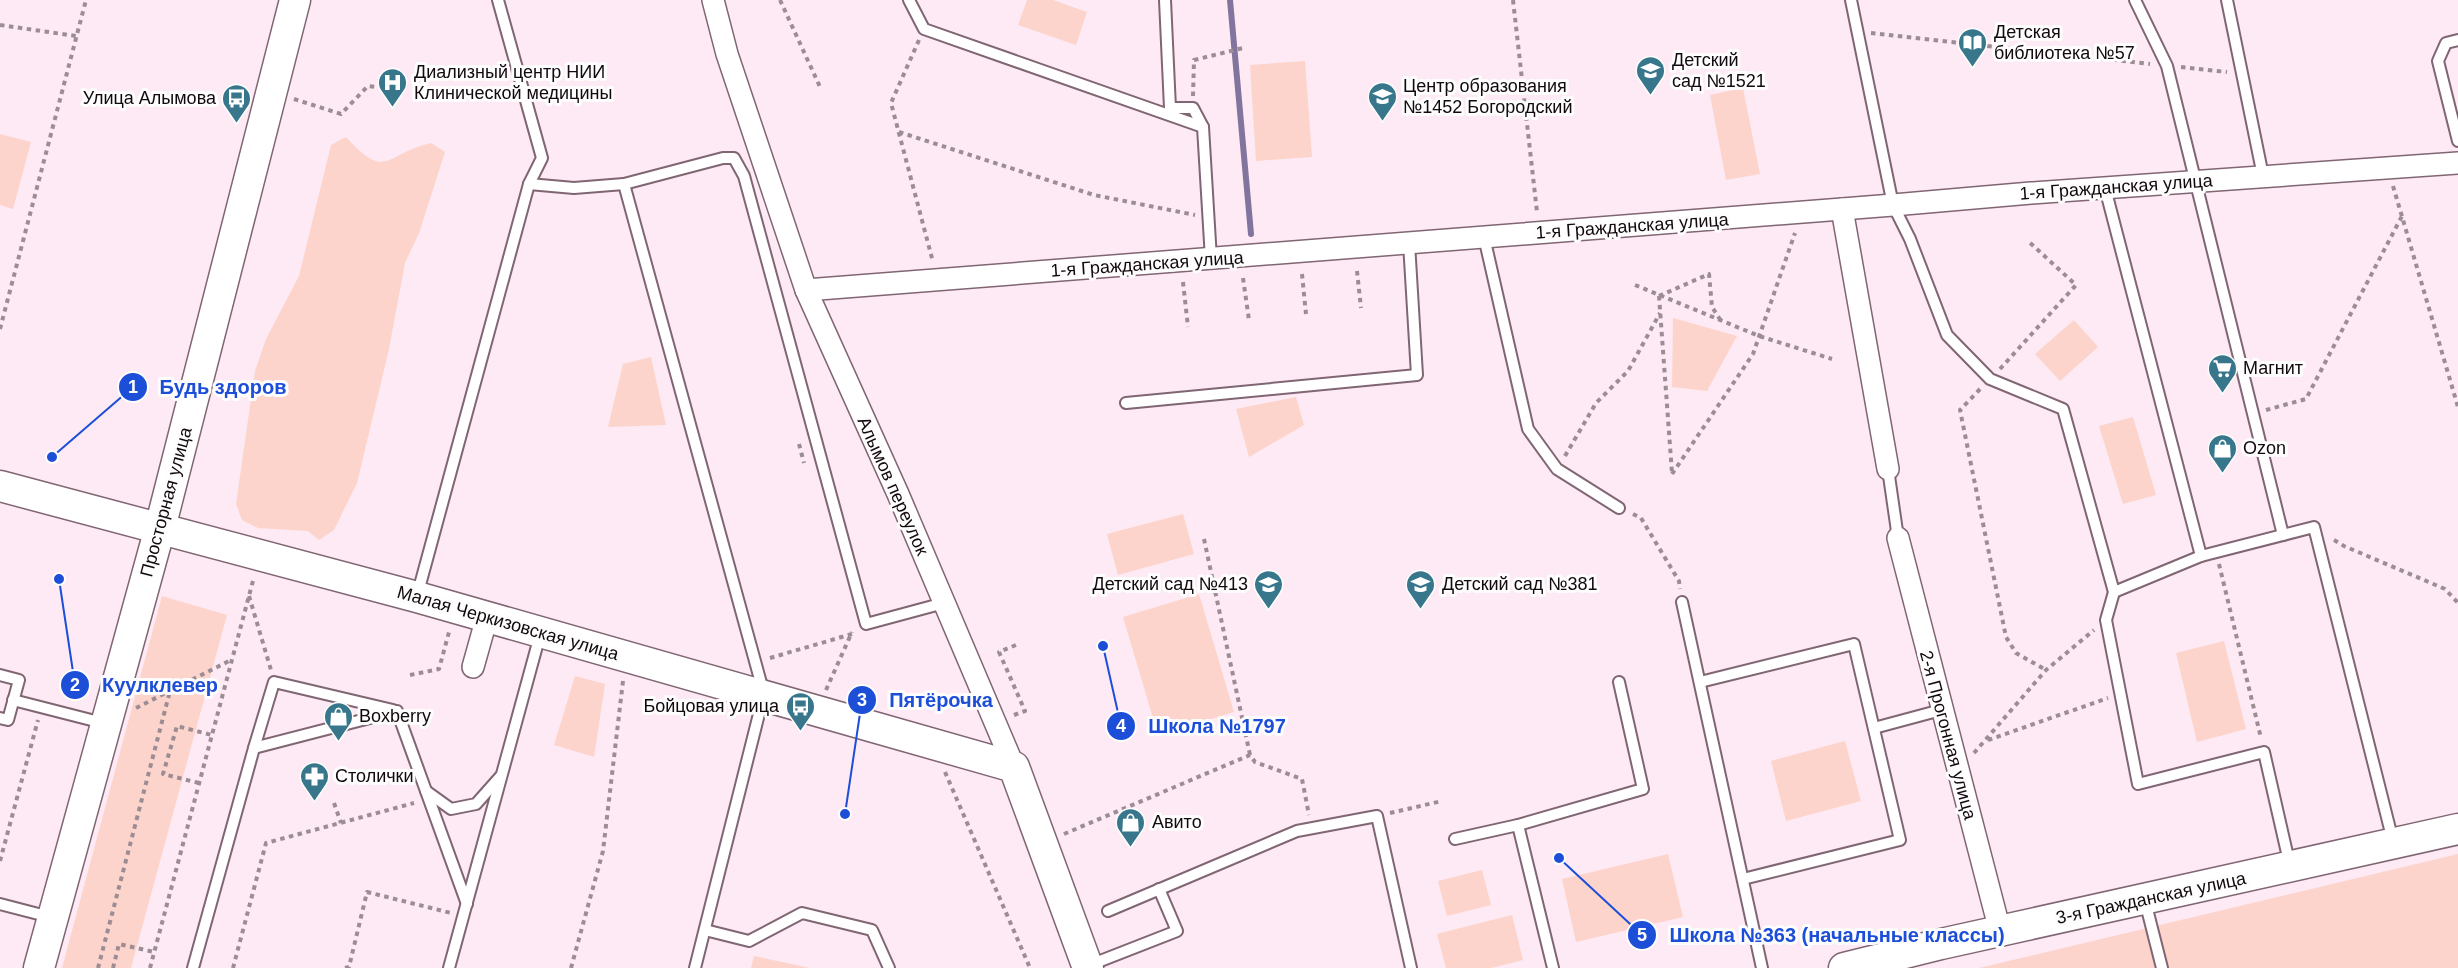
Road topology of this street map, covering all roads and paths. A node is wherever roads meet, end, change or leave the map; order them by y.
1 (86, 0) edge
2 (295, 0) edge
3 (498, 0) edge
4 (713, 0) edge
5 (780, 0) edge
6 (909, 0) edge
7 (1165, 0) edge
8 (1513, 0) edge
9 (1851, 0) edge
10 (2135, 0) edge
11 (2228, 0) edge
12 (0, 25) edge
13 (924, 28) junction
14 (1858, 32) junction
15 (76, 36) junction
16 (2458, 40) edge
17 (1243, 48) dead end
18 (2167, 66) junction
19 (2242, 73) junction
20 (377, 87) dead end
21 (820, 89) dead end
22 (290, 98) dead end
23 (1193, 108) junction
24 (1203, 127) junction
25 (899, 132) junction
26 (2458, 141) edge
27 (2458, 163) edge
28 (2388, 168) junction
29 (2263, 177) junction
30 (2196, 182) junction
31 (529, 184) junction
32 (624, 184) junction
33 (2105, 188) junction
34 (1893, 205) junction
35 (1842, 209) junction
36 (1527, 216) dead end
37 (2402, 216) junction
38 (1209, 218) junction
39 (1796, 229) dead end
40 (1484, 237) junction
41 (2027, 240) dead end
42 (1409, 243) junction
43 (1211, 259) junction
44 (1356, 271) dead end
45 (1302, 274) dead end
46 (1243, 278) dead end
47 (937, 280) junction
48 (1183, 282) dead end
49 (1635, 285) dead end
50 (806, 290) junction
51 (1659, 296) junction
52 (1361, 308) dead end
53 (1660, 313) junction
54 (1306, 314) dead end
55 (1249, 320) dead end
56 (1721, 321) junction
57 (1188, 327) dead end
58 (0, 329) edge
59 (1759, 336) junction
60 (1832, 359) dead end
61 (1990, 379) junction
62 (1126, 403) dead end
63 (2458, 407) edge
64 (2253, 414) junction
65 (798, 440) dead end
66 (1557, 469) junction
67 (1888, 469) joint
68 (807, 474) dead end
69 (0, 486) edge
70 (1619, 508) joint
71 (2314, 527) junction
72 (160, 528) junction
73 (2283, 536) junction
74 (1898, 538) joint
75 (1204, 539) dead end
76 (2216, 552) junction
77 (2201, 556) junction
78 (256, 570) dead end
79 (1679, 581) dead end
80 (2114, 592) junction
81 (249, 596) junction
82 (417, 597) junction
83 (1682, 602) dead end
84 (944, 603) junction
85 (2458, 603) edge
86 (487, 617) junction
87 (2106, 620) junction
88 (451, 623) dead end
89 (849, 623) dead end
90 (541, 632) junction
91 (853, 634) junction
92 (1016, 645) dead end
93 (629, 657) junction
94 (232, 660) dead end
95 (755, 663) junction
96 (473, 667) dead end
97 (2046, 670) junction
98 (0, 675) edge
99 (410, 675) dead end
100 (274, 682) junction
101 (1619, 682) dead end
102 (1700, 682) junction
103 (170, 691) junction
104 (764, 694) junction
105 (2120, 694) junction
106 (13, 700) junction
107 (42, 707) junction
108 (134, 709) dead end
109 (817, 710) junction
110 (1941, 710) junction
111 (397, 711) junction
112 (1014, 716) dead end
113 (0, 718) edge
114 (106, 723) junction
115 (1874, 728) junction
116 (212, 735) junction
117 (1985, 741) junction
118 (254, 748) junction
119 (2264, 752) junction
120 (1250, 755) junction
121 (940, 761) dead end
122 (1014, 767) junction
123 (1957, 772) junction
124 (502, 774) junction
125 (199, 783) junction
126 (426, 791) junction
127 (1442, 801) dead end
128 (415, 802) dead end
129 (334, 803) dead end
130 (1377, 816) junction
131 (341, 823) junction
132 (1518, 825) junction
133 (1311, 827) junction
134 (2458, 829) edge
135 (1057, 837) dead end
136 (1455, 838) dead end
137 (2394, 844) junction
138 (0, 861) edge
139 (2291, 867) junction
140 (1743, 879) junction
141 (1159, 889) junction
142 (2144, 899) junction
143 (0, 904) edge
144 (466, 904) junction
145 (1108, 911) dead end
146 (464, 916) junction
147 (53, 918) junction
148 (705, 930) junction
149 (2000, 931) junction
150 (154, 952) junction
151 (1088, 967) edge
152 (39, 968) edge
153 (98, 968) edge
154 (113, 968) edge
155 (150, 968) edge
156 (193, 968) edge
157 (233, 968) edge
158 (345, 968) edge
159 (449, 968) edge
160 (571, 968) edge
161 (695, 968) edge
162 (889, 968) edge
163 (1030, 968) edge
164 (1411, 968) edge
165 (1553, 968) edge
166 (1762, 968) edge
167 (1844, 968) edge
168 (2162, 968) edge

1 - 15 path
2 - 72 street, Просторная улица
3 - 31 lane
4 - 50 street, Алымов переулок
5 - 21 path
6 - 13 lane
7 - 23 lane
8 - 36 path
9 - 14 lane
10 - 18 lane
11 - 19 lane
12 - 15 path
13 - 24 lane
13 - 25 path
14 - 18 path
14 - 34 lane
15 - 58 path
16 - 26 lane
17 - 23 path
18 - 19 path
18 - 30 lane
19 - 29 lane
20 - 22 path
23 - 24 lane
24 - 38 lane
25 - 38 path
25 - 47 path
27 - 28 street, 1-я Гражданская улица
28 - 29 street, 1-я Гражданская улица
28 - 37 path
29 - 30 street, 1-я Гражданская улица
30 - 33 street, 1-я Гражданская улица
30 - 64 lane
31 - 32 lane
31 - 82 lane
32 - 84 lane
32 - 95 lane
33 - 34 street, 1-я Гражданская улица
33 - 77 lane
34 - 35 street, 1-я Гражданская улица
34 - 61 lane
35 - 40 street, 1-я Гражданская улица
35 - 67 street
37 - 63 path
37 - 64 path
38 - 43 lane
39 - 59 path
40 - 42 street, 1-я Гражданская улица
40 - 66 lane
41 - 61 path
42 - 43 street, 1-я Гражданская улица
42 - 62 lane
43 - 47 street, 1-я Гражданская улица
44 - 52 path
45 - 54 path
46 - 55 path
47 - 50 street, 1-я Гражданская улица
48 - 57 path
49 - 51 path
50 - 84 street, Алымов переулок
51 - 53 path
51 - 56 path
51 - 56 path
53 - 59 path
53 - 66 path
56 - 59 path
59 - 60 path
61 - 80 lane
61 - 97 path
64 - 73 lane
65 - 68 path
66 - 70 lane
67 - 74 lane
69 - 72 street, Малая Черкизовская улица
70 - 79 path
71 - 73 lane
71 - 85 path
71 - 137 lane
72 - 82 street, Малая Черкизовская улица
72 - 114 street, Просторная улица
73 - 76 lane
74 - 110 street, 2-я Прогонная улица
75 - 120 path
76 - 77 lane
76 - 119 path
77 - 80 lane
78 - 81 path
80 - 87 lane
81 - 100 path
81 - 116 path
82 - 86 street, Малая Черкизовская улица
83 - 102 lane
84 - 122 street, Алымов переулок
86 - 90 street, Малая Черкизовская улица
86 - 96 street
87 - 97 path
87 - 105 lane
88 - 99 path
89 - 91 path
90 - 93 street, Малая Черкизовская улица
90 - 124 lane
91 - 95 path
91 - 109 path
92 - 112 path
93 - 104 street, Малая Черкизовская улица
93 - 160 path
94 - 103 path
95 - 104 lane
97 - 117 path
98 - 106 lane
100 - 111 lane
100 - 118 lane
101 - 132 lane
102 - 115 lane
102 - 140 lane
103 - 108 path
103 - 153 path
104 - 109 street, Малая Черкизовская улица
104 - 148 lane
105 - 117 path
105 - 119 lane
106 - 107 lane
106 - 113 lane
107 - 114 lane
107 - 138 path
109 - 122 street, Малая Черкизовская улица
110 - 115 lane
110 - 123 street, 2-я Прогонная улица
111 - 118 lane
111 - 126 lane
114 - 147 street, Просторная улица
115 - 140 lane
116 - 125 path
116 - 125 path
117 - 123 path
118 - 156 lane
119 - 139 lane
120 - 133 path
120 - 135 path
121 - 163 path
122 - 151 street, Алымов переулок
123 - 149 street, 2-я Прогонная улица
124 - 126 lane
124 - 144 lane
125 - 150 path
126 - 144 lane
127 - 130 path
128 - 131 path
129 - 131 path
130 - 133 lane
130 - 164 lane
131 - 157 path
132 - 136 lane
132 - 165 lane
133 - 141 lane
134 - 137 street, 3-я Гражданская улица
137 - 139 street, 3-я Гражданская улица
139 - 142 street, 3-я Гражданская улица
140 - 166 lane
141 - 145 lane
141 - 151 lane
142 - 149 street, 3-я Гражданская улица
142 - 168 lane
143 - 147 lane
144 - 146 lane
146 - 158 path
146 - 159 lane
147 - 152 street, Просторная улица
148 - 161 lane
148 - 162 lane
149 - 167 street, 3-я Гражданская улица
150 - 154 path
150 - 155 path

